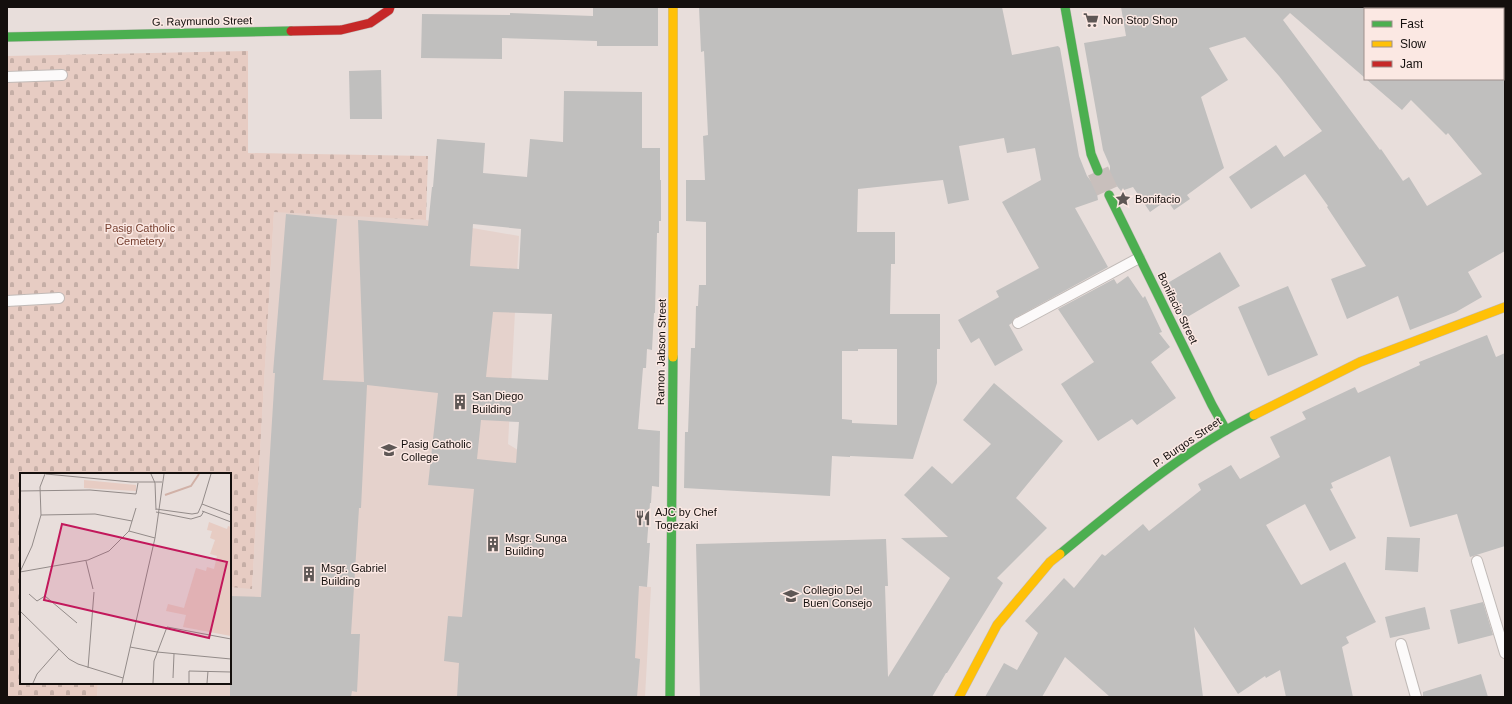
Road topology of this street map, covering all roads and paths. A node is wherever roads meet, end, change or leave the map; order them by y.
1 (390, 7) edge
2 (673, 7) edge
3 (1065, 7) edge
4 (7, 37) edge
5 (62, 75) dead end
6 (7, 78) edge
7 (1098, 171) tunnel mouth
8 (1109, 196) tunnel mouth
9 (1139, 258) junction
10 (59, 298) dead end
11 (7, 301) edge
12 (1505, 307) edge
13 (1018, 323) dead end
14 (1226, 430) junction
15 (1477, 561) dead end
16 (1401, 644) dead end
17 (1505, 653) edge
18 (670, 697) edge
19 (959, 697) edge
20 (1416, 697) edge

1 - 4 main road, G. Raymundo Street
2 - 18 main road, Ramon Jabson Street
3 - 7 main road
5 - 6 lane
8 - 9 main road, Bonifacio Street
9 - 13 lane
9 - 14 main road, Bonifacio Street
10 - 11 lane
12 - 14 main road, P. Burgos Street
14 - 19 main road, P. Burgos Street
15 - 17 lane
16 - 20 lane

